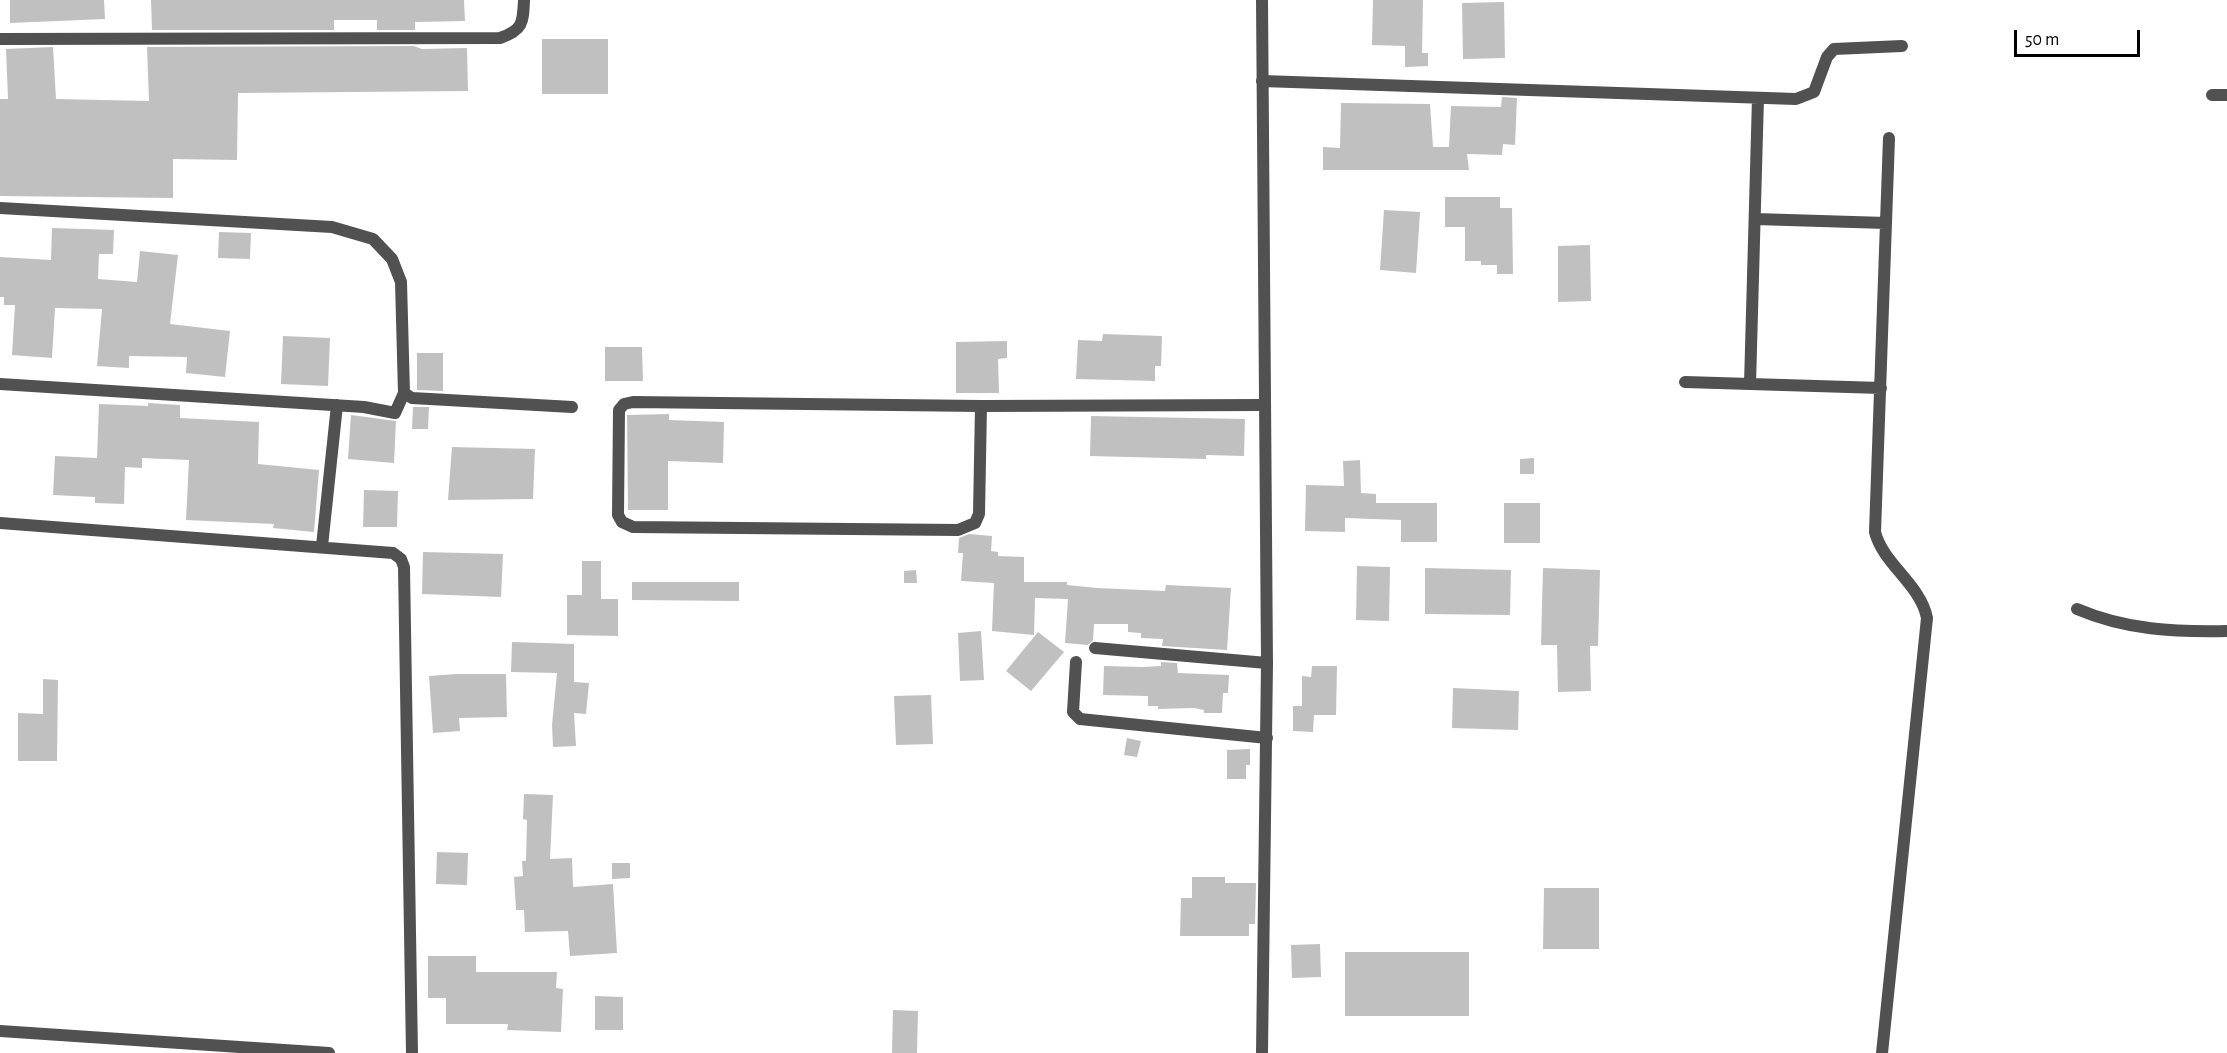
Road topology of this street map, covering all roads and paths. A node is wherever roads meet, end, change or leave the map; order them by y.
1 (524, 0) edge
2 (1262, 0) edge
3 (0, 39) edge
4 (1902, 46) dead end
5 (1262, 81) junction
6 (2212, 95) dead end
7 (2227, 95) edge
8 (1758, 98) junction
9 (1889, 138) dead end
10 (0, 208) edge
11 (1755, 219) junction
12 (1886, 223) junction
13 (1685, 382) dead end
14 (0, 384) edge
15 (1750, 384) junction
16 (1881, 387) junction
17 (404, 393) junction
18 (337, 405) junction
19 (1265, 405) junction
20 (981, 406) junction
21 (572, 407) dead end
22 (0, 523) edge
23 (322, 546) junction
24 (2077, 609) dead end
25 (2227, 632) edge
26 (1095, 648) dead end
27 (1076, 662) dead end
28 (1266, 663) junction
29 (1266, 738) junction
30 (0, 1031) edge
31 (329, 1053) edge
32 (412, 1053) edge
33 (1262, 1053) edge
34 (1882, 1053) edge

1 - 3 street
2 - 5 street
4 - 8 street
5 - 8 street
5 - 19 street
6 - 7 street
8 - 11 street
9 - 12 street
10 - 17 street
11 - 12 street
11 - 15 street
12 - 16 street
13 - 15 street
14 - 18 street
15 - 16 street
16 - 34 street
17 - 18 street
17 - 21 street
18 - 23 street
19 - 20 street
19 - 28 street
20 - 20 street
22 - 23 street
23 - 32 street
24 - 25 street
26 - 28 street
27 - 29 street
28 - 29 street
29 - 33 street
30 - 31 street

